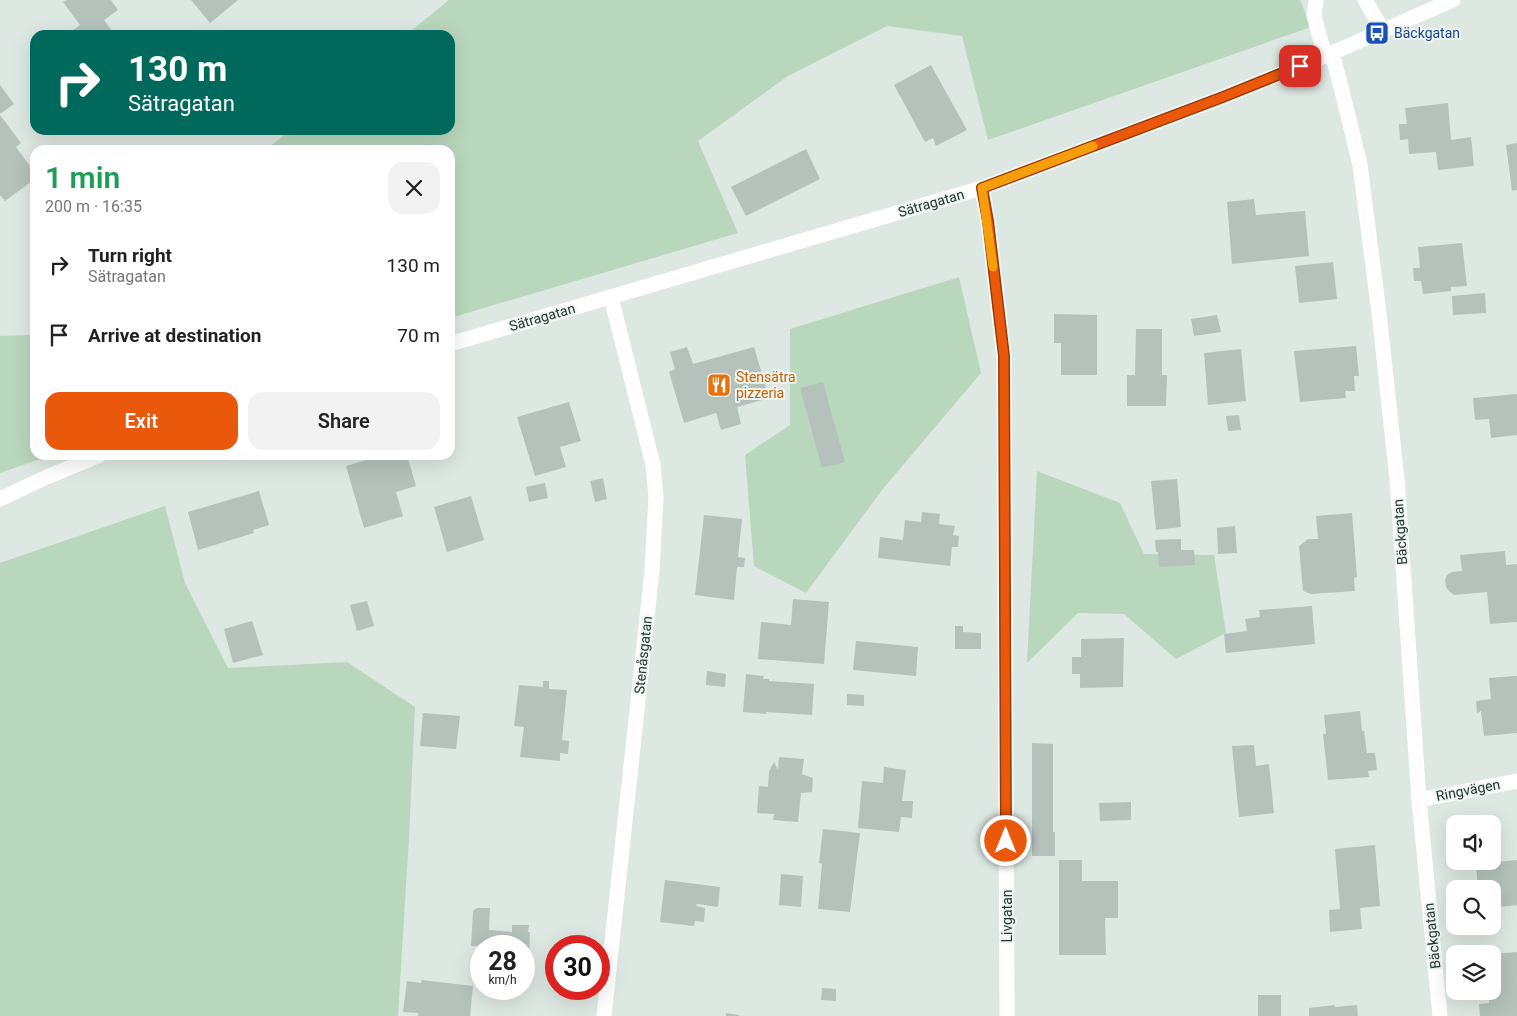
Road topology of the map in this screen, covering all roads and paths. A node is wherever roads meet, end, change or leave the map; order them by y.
1 (1316, 0) edge
2 (1365, 0) edge
3 (1453, 0) edge
4 (1383, 31) junction
5 (1328, 54) junction
6 (982, 188) junction
7 (611, 297) junction
8 (455, 343) edge
9 (88, 460) edge
10 (0, 499) edge
11 (1517, 781) edge
12 (1419, 800) junction
13 (604, 1016) edge
14 (1007, 1016) edge
15 (1440, 1016) edge

1 - 5 street, Bäckgatan
2 - 4 street
3 - 4 street, Sätragatan
4 - 5 street, Sätragatan
5 - 6 street, Sätragatan
5 - 12 street, Bäckgatan
6 - 7 street, Sätragatan
6 - 14 street, Livgatan
7 - 8 street, Sätragatan
7 - 13 street, Stenåsgatan
9 - 10 street
11 - 12 street, Ringvägen
12 - 15 street, Bäckgatan

